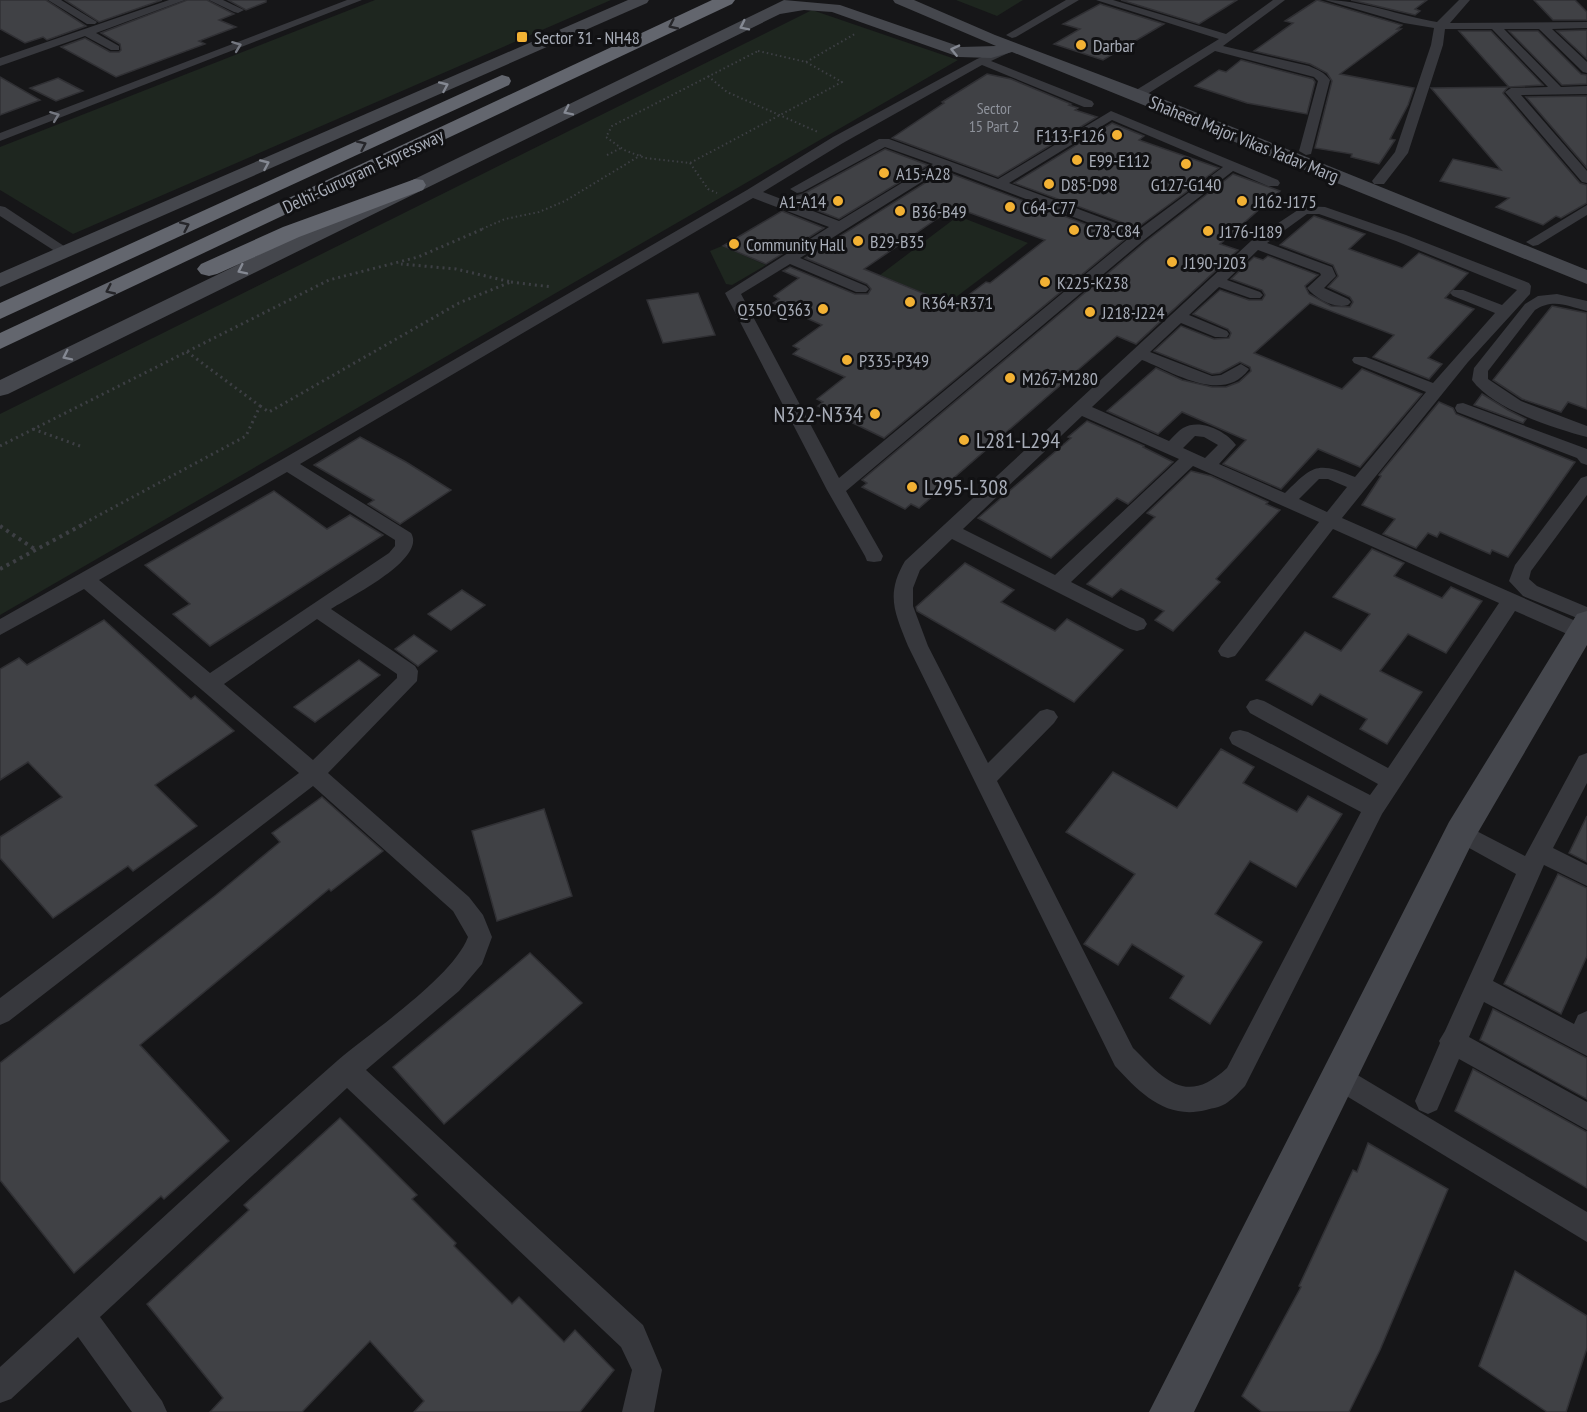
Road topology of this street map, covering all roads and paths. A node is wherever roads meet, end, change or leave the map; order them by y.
1 (157, 0) edge
2 (180, 0) edge
3 (214, 0) edge
4 (357, 0) edge
5 (726, 0) edge
6 (796, 0) edge
7 (901, 0) edge
8 (928, 0) edge
9 (1074, 0) edge
10 (1101, 0) edge
11 (1280, 0) edge
12 (1330, 0) edge
13 (1464, 0) edge
14 (58, 1) edge
15 (649, 5) edge
16 (238, 10) dead end
17 (776, 10) junction
18 (1494, 25) junction
19 (1542, 25) junction
20 (1587, 25) edge
21 (1440, 26) junction
22 (89, 27) junction
23 (861, 31) dead end
24 (1228, 38) junction
25 (1012, 41) junction
26 (115, 48) dead end
27 (1213, 48) junction
28 (0, 52) edge
29 (981, 61) junction
30 (0, 62) edge
31 (806, 62) junction
32 (1587, 69) edge
33 (708, 76) junction
34 (1557, 90) junction
35 (1587, 90) edge
36 (1142, 92) junction
37 (1088, 104) dead end
38 (777, 115) junction
39 (0, 137) edge
40 (838, 140) junction
41 (621, 148) junction
42 (1306, 151) junction
43 (607, 155) dead end
44 (641, 155) junction
45 (690, 163) junction
46 (943, 163) junction
47 (1232, 166) junction
48 (1587, 179) edge
49 (1379, 181) junction
50 (225, 182) junction
51 (1272, 183) dead end
52 (999, 184) junction
53 (416, 185) junction
54 (797, 189) dead end
55 (758, 195) junction
56 (735, 202) junction
57 (1587, 209) edge
58 (0, 210) edge
59 (835, 228) junction
60 (1139, 237) junction
61 (1533, 242) junction
62 (1256, 244) junction
63 (66, 252) junction
64 (789, 258) junction
65 (395, 263) junction
66 (1587, 264) edge
67 (1587, 278) edge
68 (0, 281) edge
69 (1216, 281) junction
70 (511, 282) junction
71 (861, 290) dead end
72 (1458, 293) dead end
73 (575, 295) junction
74 (1255, 295) dead end
75 (1343, 302) dead end
76 (1587, 306) edge
77 (0, 311) edge
78 (1504, 311) junction
79 (1178, 316) junction
80 (1221, 334) dead end
81 (0, 342) edge
82 (186, 351) junction
83 (1138, 353) junction
84 (1360, 360) dead end
85 (0, 365) edge
86 (1241, 369) dead end
87 (0, 388) edge
88 (1437, 390) junction
89 (260, 406) junction
90 (1079, 408) junction
91 (1463, 408) dead end
92 (32, 429) junction
93 (1587, 432) edge
94 (0, 446) edge
95 (80, 447) dead end
96 (1171, 449) junction
97 (1587, 459) edge
98 (1199, 462) junction
99 (287, 464) junction
100 (1587, 482) edge
101 (1358, 485) junction
102 (836, 490) junction
103 (1287, 501) junction
104 (1330, 520) junction
105 (0, 526) edge
106 (950, 530) junction
107 (37, 550) junction
108 (874, 556) dead end
109 (0, 569) edge
110 (84, 578) junction
111 (1057, 584) junction
112 (1511, 601) junction
113 (316, 609) junction
114 (1585, 623) edge
115 (1137, 624) dead end
116 (0, 628) edge
117 (1228, 651) dead end
118 (209, 684) junction
119 (1257, 707) dead end
120 (1047, 717) dead end
121 (1240, 738) dead end
122 (1587, 762) edge
123 (314, 773) junction
124 (985, 779) junction
125 (1392, 781) junction
126 (1374, 808) junction
127 (1461, 832) junction
128 (1533, 860) junction
129 (1587, 876) edge
130 (1477, 985) junction
131 (0, 1013) edge
132 (1585, 1036) edge
133 (1452, 1041) junction
134 (347, 1070) junction
135 (1339, 1077) junction
136 (1428, 1101) dead end
137 (1587, 1118) edge
138 (1587, 1228) edge
139 (80, 1315) junction
140 (0, 1388) edge
141 (1182, 1408) edge
142 (151, 1412) edge
143 (638, 1412) edge

1 - 22 street
2 - 22 street
3 - 16 street
39 -> 4 street
5 -> 81 highway, Delhi-Gurugram Expressway
6 - 17 main road
7 - 25 main road, Shaheed Major Vikas Yadav Marg
8 - 25 main road, Shaheed Major Vikas Yadav Marg
9 - 25 street
10 - 24 street
11 - 24 street
12 - 21 street
13 - 21 street
14 - 22 street
50 -> 15 main road
77 -> 15 highway, Delhi-Gurugram Expressway
25 -> 17 main road
17 -> 53 main road
18 - 19 street
18 - 21 street
18 - 34 street
19 - 20 street
19 - 32 street
21 - 49 street
22 - 26 street
22 - 28 street
22 - 30 street
23 - 31 path
24 - 27 street
25 - 29 street
25 - 36 main road, Shaheed Major Vikas Yadav Marg
27 - 36 street
27 - 42 street
29 - 37 street
29 - 40 street
31 - 33 path
31 - 38 path
33 - 38 path
33 - 41 path
34 - 35 street
34 - 48 street
36 - 42 main road, Shaheed Major Vikas Yadav Marg
36 - 67 main road, Shaheed Major Vikas Yadav Marg
38 - 40 path
38 - 45 path
40 - 55 street
41 - 43 path
41 - 44 path
42 - 49 main road, Shaheed Major Vikas Yadav Marg
44 - 45 path
44 - 65 path
45 - 56 path
46 - 52 street
46 - 54 street
46 - 59 street
47 - 51 street
47 - 52 street
47 - 60 street
49 - 61 main road, Shaheed Major Vikas Yadav Marg
50 - 63 main road
50 - 77 highway
52 - 60 street
53 - 85 highway
53 -> 87 main road
55 - 56 street
55 - 59 street
56 - 73 street
57 - 61 street
58 - 63 street
59 - 64 street
60 - 102 street
61 - 66 main road, Shaheed Major Vikas Yadav Marg
62 - 69 street
62 - 75 street
62 - 78 street
63 - 68 main road
64 - 71 street
64 - 102 street
65 - 70 path
65 - 82 path
69 - 74 street
69 - 79 street
70 - 73 path
70 - 89 path
72 - 78 street
73 - 99 street
76 - 93 street
78 - 88 street
79 - 80 street
79 - 83 street
82 - 89 path
82 - 92 path
83 - 86 street
83 - 90 street
84 - 88 street
88 - 101 street
89 - 107 path
90 - 96 street
90 - 106 street
91 - 97 street
92 - 94 path
92 - 95 path
96 - 98 street
96 - 98 street
98 - 103 street
98 - 111 street
99 - 110 street
99 - 113 street
100 - 114 street
101 - 103 street
101 - 104 street
102 - 108 street
103 - 104 street
104 - 112 street
104 - 117 street
105 - 107 path
106 - 111 street
106 - 124 street
107 - 109 path
110 - 116 street
110 - 118 street
111 - 115 street
112 - 114 street
112 - 125 street
113 - 118 street
113 - 123 street
114 - 127 main road
118 - 123 street
119 - 125 street
120 - 124 street
121 - 126 street
122 - 128 street
123 - 131 street
123 - 134 street
124 - 126 street
125 - 126 street
127 - 128 street
127 - 135 main road
128 - 129 street
128 - 130 street
130 - 132 street
130 - 133 street
133 - 136 street
133 - 137 street
134 - 139 street
134 - 143 street
135 - 138 street
135 - 141 main road
139 - 140 street
139 - 142 street

